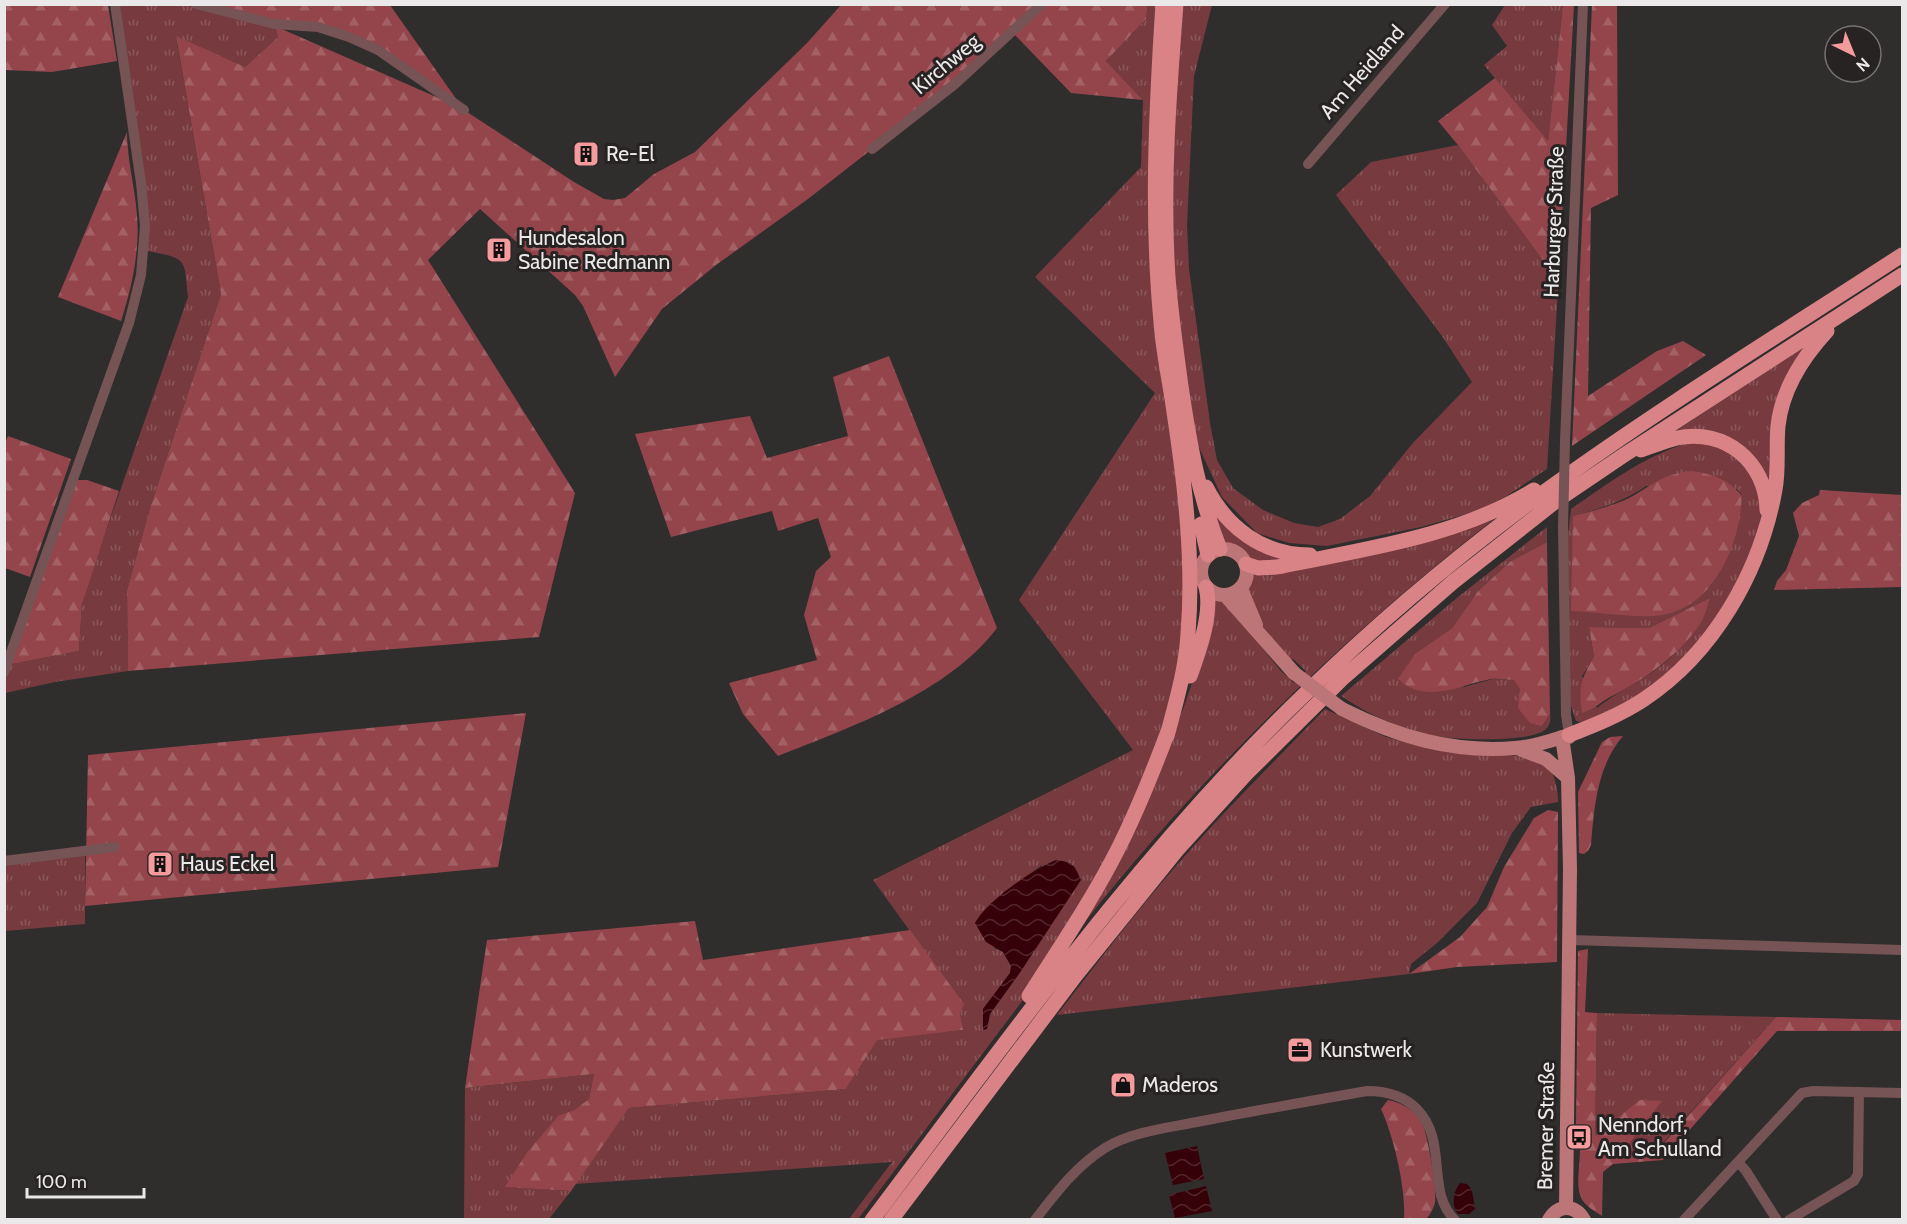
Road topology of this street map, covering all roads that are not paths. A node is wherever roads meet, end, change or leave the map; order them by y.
1 (115, 4) edge
2 (196, 4) edge
3 (1042, 4) edge
4 (1163, 4) edge
5 (1176, 4) edge
6 (1445, 4) edge
7 (1583, 4) edge
8 (464, 110) dead end
9 (872, 149) dead end
10 (1308, 164) dead end
11 (1902, 255) edge
12 (1902, 275) edge
13 (1846, 311) junction
14 (1183, 400) junction
15 (1174, 413) junction
16 (1626, 435) junction
17 (1624, 455) junction
18 (1767, 526) junction
19 (1214, 552) junction
20 (1352, 552) junction
21 (1246, 564) junction
22 (1206, 587) junction
23 (1241, 589) junction
24 (1226, 596) junction
25 (1262, 638) junction
26 (4, 672) edge
27 (1167, 736) junction
28 (1566, 736) junction
29 (1517, 748) junction
30 (1568, 778) junction
31 (115, 847) dead end
32 (4, 861) edge
33 (1570, 940) junction
34 (1902, 950) edge
35 (993, 1059) junction
36 (1858, 1092) junction
37 (1902, 1093) edge
38 (1738, 1162) junction
39 (1566, 1208) junction
40 (872, 1220) edge
41 (891, 1220) edge
42 (1035, 1220) edge
43 (1455, 1220) edge
44 (1550, 1220) edge
45 (1584, 1220) edge
46 (1684, 1220) edge
47 (1777, 1220) edge
48 (1789, 1220) edge

1 - 26 street
2 - 8 street
3 - 9 street, Kirchweg
4 - 15 highway
5 - 14 highway
6 - 10 street, Am Heidland
7 - 28 street, Harburger Straße, bridge
11 - 16 highway
12 - 13 highway
13 - 17 highway
13 - 18 highway
14 - 19 highway
14 - 20 highway
15 - 19 highway
15 - 27 highway
16 - 20 highway
16 - 35 highway
17 - 18 highway
17 - 41 highway
18 - 28 highway
19 - 21 main road
19 - 22 main road
20 - 21 highway
21 - 23 main road
22 - 24 main road
22 - 27 highway
23 - 24 main road
23 - 25 main road
24 - 25 main road
25 - 29 main road, bridge
27 - 35 highway
28 - 29 main road
28 - 30 main road, Bremer Straße
29 - 30 main road
30 - 33 main road, Bremer Straße
31 - 32 street
33 - 34 street
33 - 39 main road, Bremer Straße
35 - 40 highway
36 - 37 street
36 - 38 street
36 - 48 street
38 - 46 street
38 - 47 street
39 - 44 main road
39 - 45 main road
42 - 43 street

